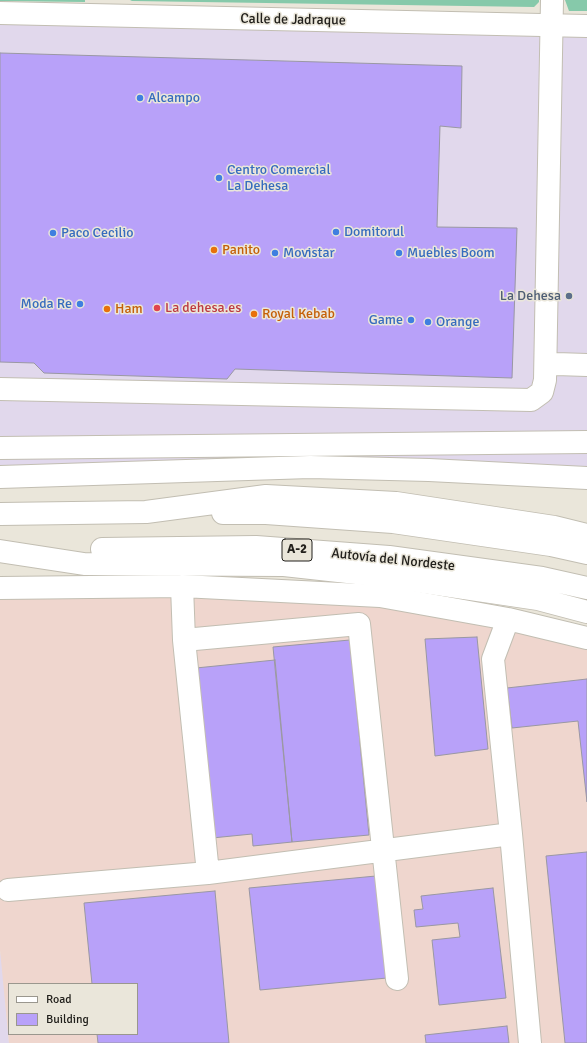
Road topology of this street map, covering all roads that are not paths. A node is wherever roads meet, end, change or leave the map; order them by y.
1 (552, 0) edge
2 (106, 8) edge
3 (0, 13) edge
4 (552, 25) junction
5 (587, 26) edge
6 (556, 364) dead end
7 (587, 365) edge
8 (0, 389) edge
9 (587, 442) edge
10 (0, 448) edge
11 (0, 477) edge
12 (587, 478) edge
13 (146, 512) junction
14 (0, 514) edge
15 (587, 535) edge
16 (3, 551) edge
17 (587, 553) edge
18 (182, 586) junction
19 (0, 588) edge
20 (587, 588) edge
21 (587, 612) edge
22 (508, 619) junction
23 (587, 638) edge
24 (184, 640) junction
25 (511, 834) junction
26 (384, 850) junction
27 (208, 873) junction
28 (8, 890) dead end
29 (397, 979) dead end
30 (530, 1043) edge

1 - 4 main road
2 - 3 main road, Calle de Jadraque
2 - 4 main road, Calle de Jadraque
4 - 5 main road, Calle de Jadraque
4 - 8 main road
6 - 7 main road
9 - 10 main road
11 - 12 main road
13 - 14 main road
13 - 15 main road
13 - 17 main road
16 - 20 main road, Autovía del Nordeste / A-2
16 - 21 main road
18 - 19 main road
18 - 22 main road
18 - 24 main road
22 - 23 main road
22 - 25 main road
24 - 26 main road
24 - 27 main road
25 - 26 main road
25 - 30 main road
26 - 27 main road
26 - 29 main road
27 - 28 main road

